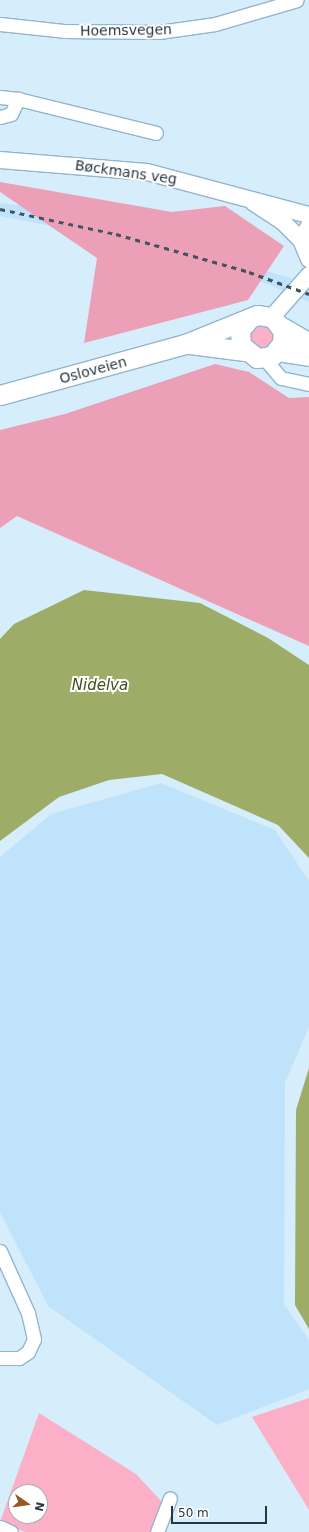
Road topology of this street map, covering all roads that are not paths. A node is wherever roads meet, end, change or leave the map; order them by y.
1 (297, 0) edge
2 (0, 24) edge
3 (0, 97) edge
4 (18, 99) junction
5 (0, 117) edge
6 (156, 133) dead end
7 (0, 160) edge
8 (249, 200) junction
9 (309, 215) edge
10 (309, 226) edge
11 (301, 240) junction
12 (307, 257) edge
13 (309, 274) edge
14 (294, 290) junction
15 (250, 318) junction
16 (276, 322) junction
17 (309, 343) edge
18 (185, 344) junction
19 (245, 351) junction
20 (271, 355) junction
21 (309, 356) edge
22 (309, 384) edge
23 (0, 395) edge
24 (0, 1251) edge
25 (0, 1358) edge
26 (170, 1498) dead end
27 (0, 1527) edge
28 (11, 1532) edge
29 (157, 1532) edge

1 - 2 street, Hoemsvegen
3 - 4 street
4 - 5 street
4 - 6 street
7 - 8 main road, Bøckmans veg
8 - 9 main road, Bøckmans veg
8 - 11 main road, Bøckmans veg
10 - 11 main road
11 - 12 main road
12 - 14 main road
13 - 14 main road
14 - 16 main road
15 - 16 highway
15 - 18 highway, Osloveien
15 - 19 highway
16 - 17 highway
16 - 20 highway
18 - 19 highway, Osloveien
18 - 23 highway, Osloveien
19 - 20 highway
20 - 21 highway
20 - 22 street
24 - 25 street
26 - 29 street
27 - 28 street

